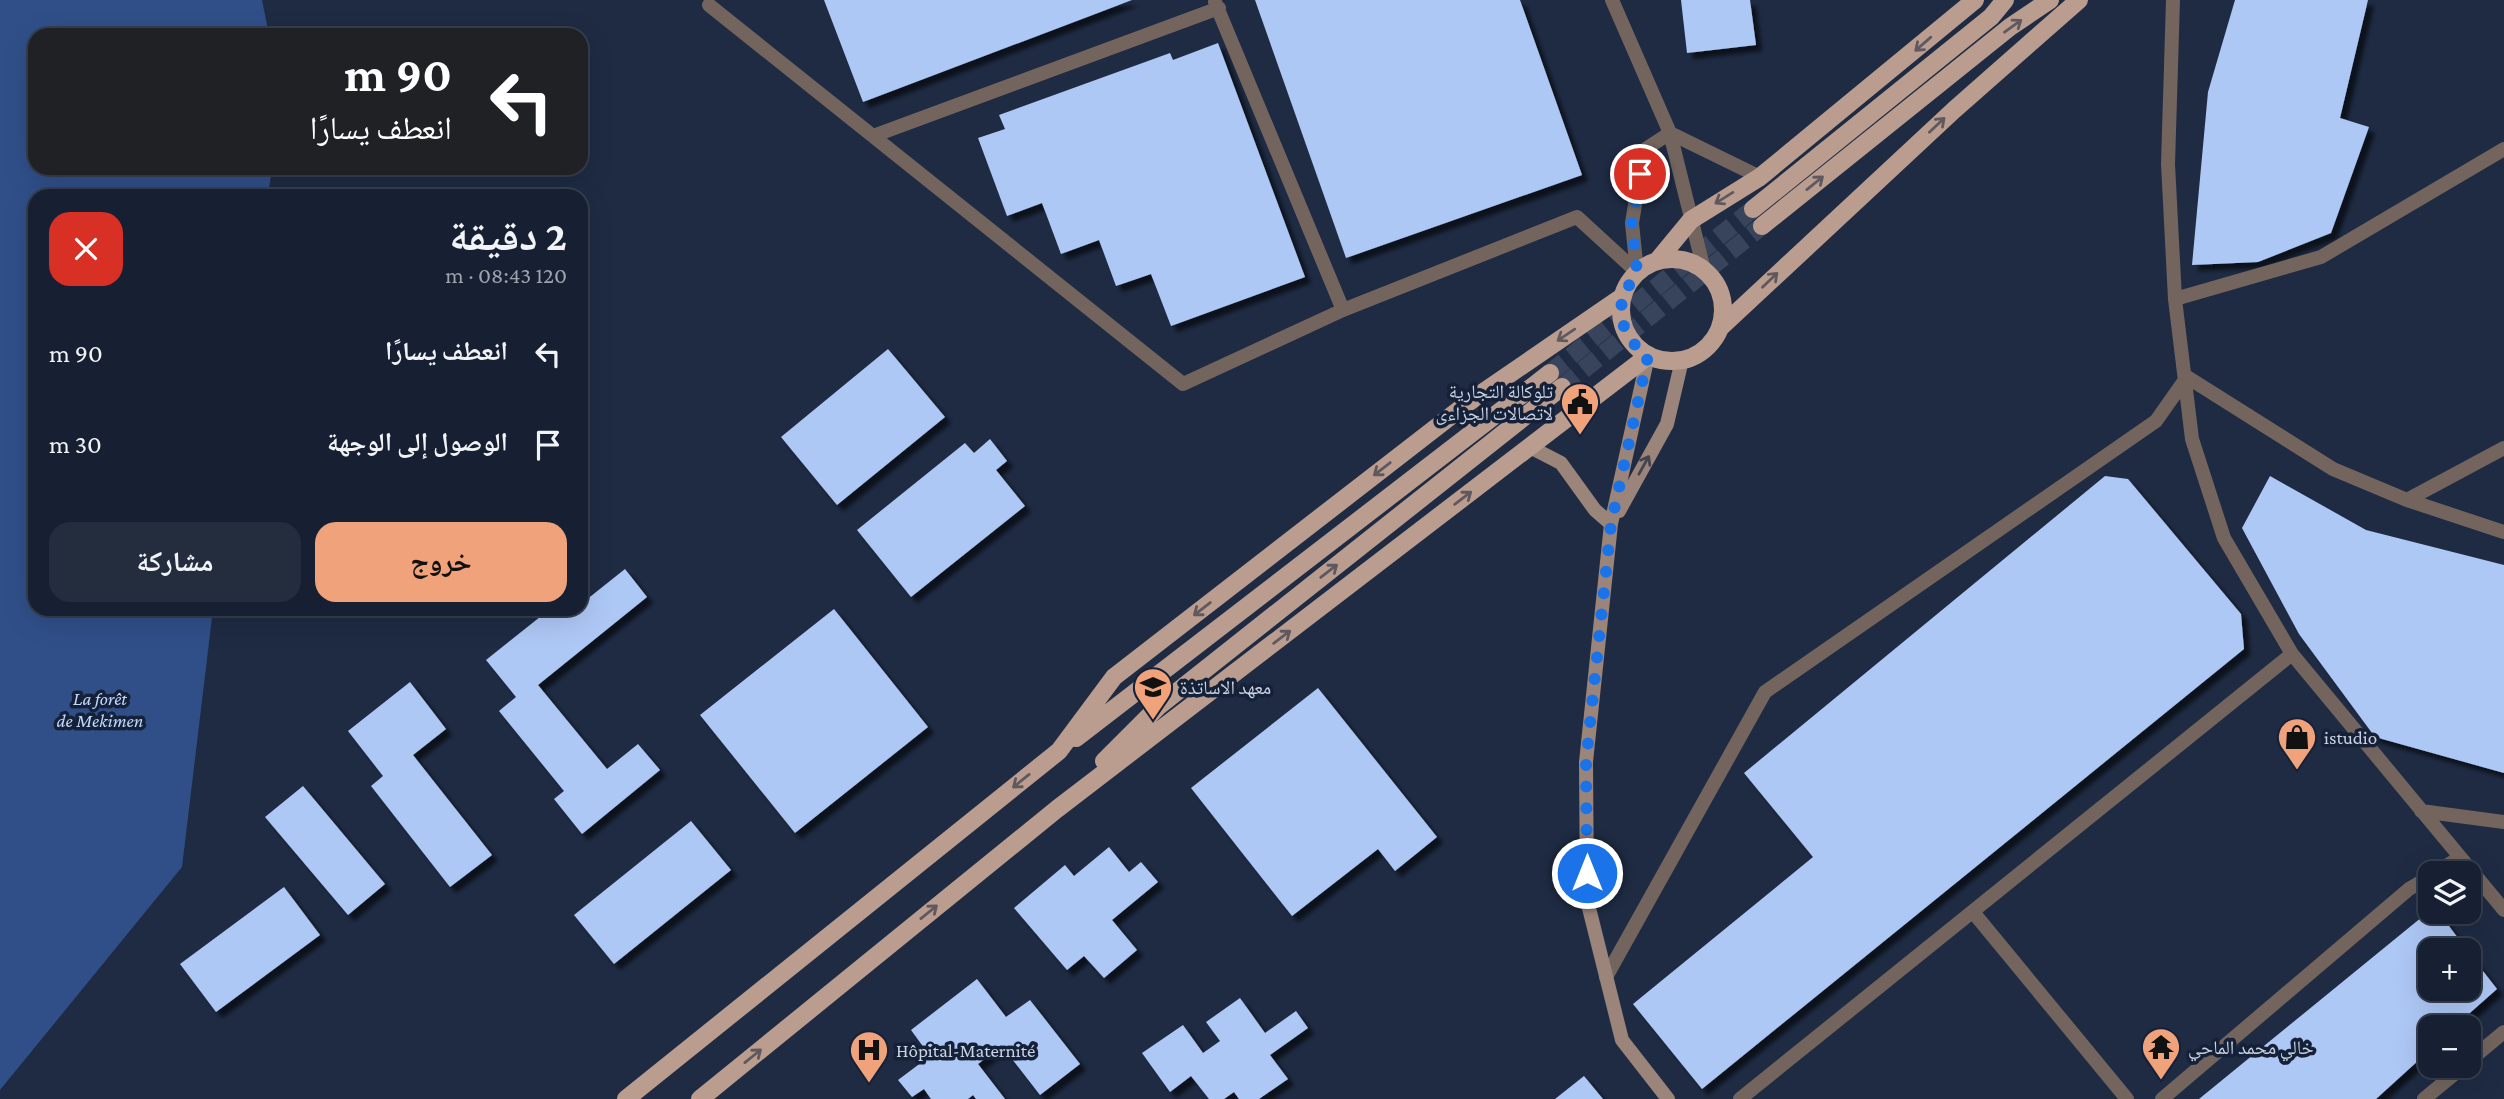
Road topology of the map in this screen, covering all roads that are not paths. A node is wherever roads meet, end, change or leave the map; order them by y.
1 (722, 0) edge
2 (1612, 0) edge
3 (1975, 0) edge
4 (2005, 0) edge
5 (2050, 0) edge
6 (2079, 0) edge
7 (2173, 0) edge
8 (1216, 4) edge
9 (1670, 133) junction
10 (873, 136) junction
11 (2504, 149) edge
12 (1760, 177) junction
13 (1753, 209) tunnel mouth
14 (1691, 220) junction
15 (1762, 226) tunnel mouth
16 (1658, 260) junction
17 (1704, 270) junction
18 (1637, 272) junction
19 (1622, 297) junction
20 (2175, 299) junction
21 (1343, 310) junction
22 (1721, 327) junction
23 (1648, 356) junction
24 (1682, 360) junction
25 (1550, 373) tunnel mouth
26 (2187, 377) junction
27 (1563, 387) tunnel mouth
28 (1530, 447) junction
29 (2504, 448) edge
30 (2407, 500) junction
31 (1611, 524) junction
32 (2504, 532) edge
33 (2292, 654) junction
34 (1059, 751) junction
35 (1057, 809) junction
36 (2421, 811) junction
37 (2504, 822) edge
38 (2459, 859) junction
39 (2456, 861) edge
40 (2418, 883) edge
41 (2504, 910) edge
42 (1973, 912) junction
43 (1606, 976) junction
44 (2504, 1032) edge
45 (2481, 1051) edge
46 (2449, 1078) edge
47 (626, 1099) edge
48 (700, 1099) edge
49 (1668, 1099) edge
50 (1740, 1099) edge
51 (2127, 1099) edge
52 (2162, 1099) edge
53 (2424, 1099) edge

1 - 10 street
2 - 9 street
3 -> 12 main road
4 - 13 main road
15 -> 5 main road
22 -> 6 main road
7 - 20 street
8 - 10 street
8 - 21 street
9 - 12 street
9 - 14 street
9 - 18 street
10 - 21 street
11 - 20 street
12 -> 14 main road
14 - 16 main road
14 - 17 street
16 - 17 main road
16 - 18 main road
17 - 22 main road
18 - 19 main road
18 - 21 street
19 - 23 main road
19 -> 34 main road
20 - 26 street
22 - 24 main road
23 - 24 main road
23 - 28 main road
23 - 31 street
31 -> 24 street
25 - 34 main road
26 - 30 street
26 - 33 street
26 - 43 street
35 -> 27 main road
28 - 31 street
35 -> 28 main road
29 - 30 street
30 - 32 street
31 - 43 street
33 - 36 street
33 - 42 street
34 -> 47 main road
48 -> 35 main road
36 - 37 street
36 - 38 street
38 - 39 street
38 - 41 street
40 - 52 street
42 - 50 street
42 - 51 street
43 - 49 street
44 - 45 street
46 - 53 street

